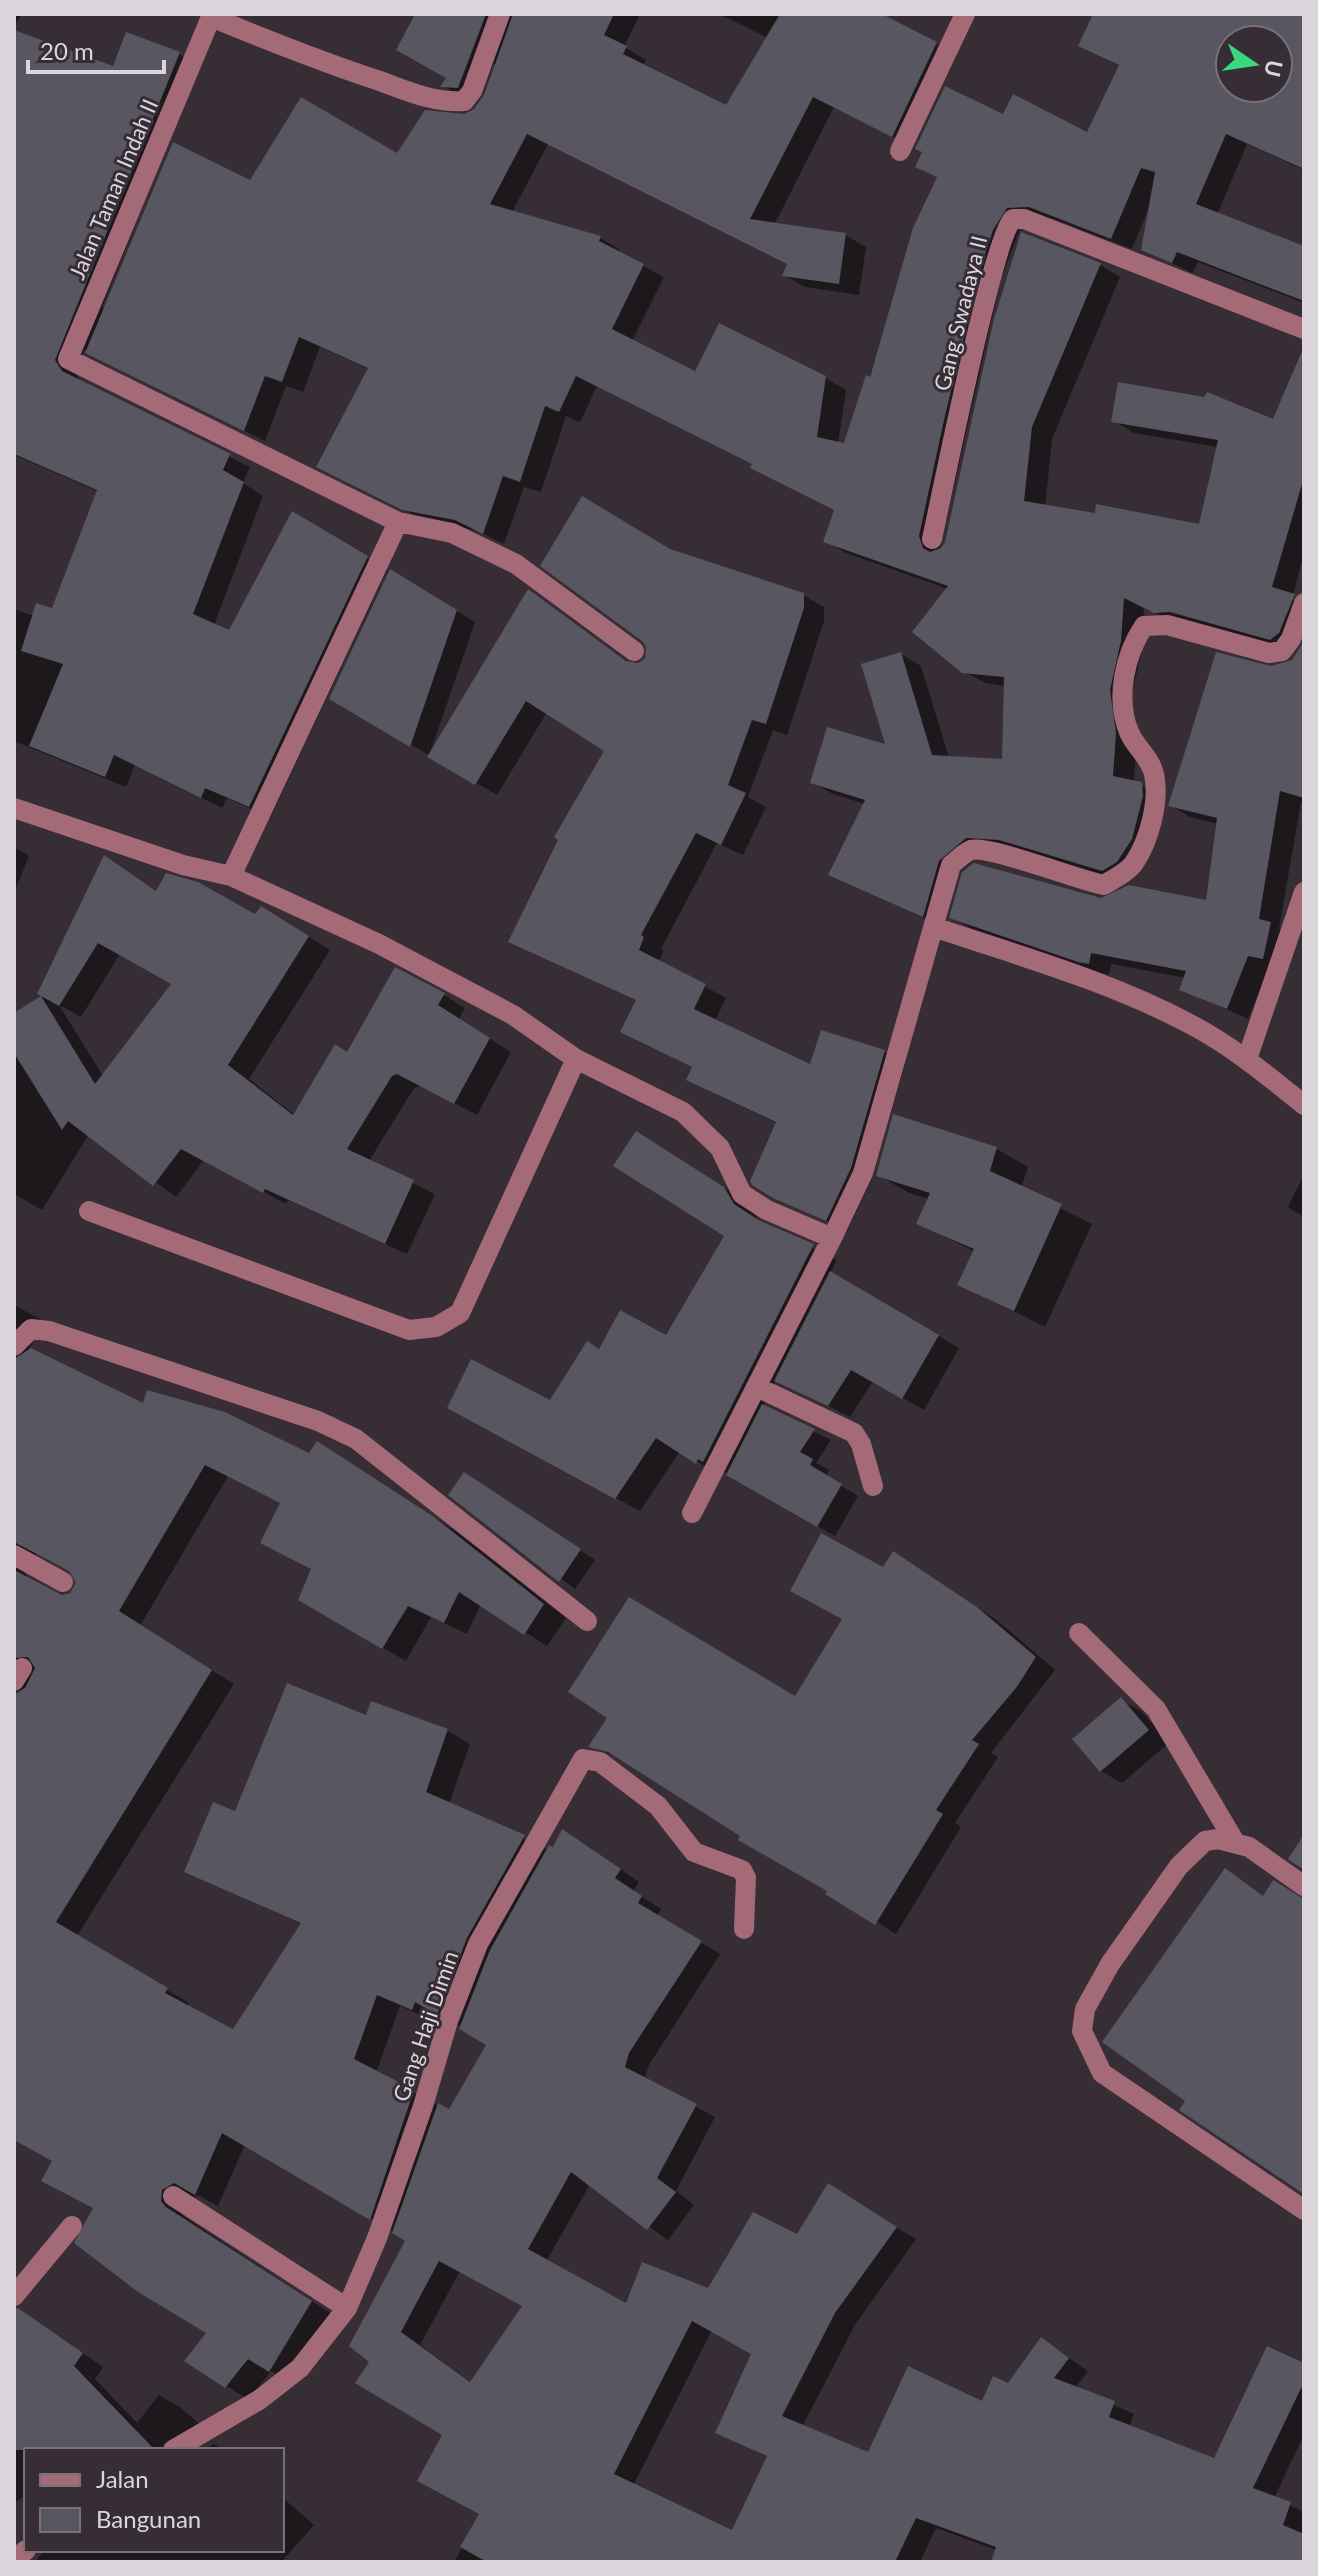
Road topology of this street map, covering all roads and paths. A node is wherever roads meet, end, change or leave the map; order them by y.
1 (500, 14) edge
2 (965, 14) edge
3 (900, 151) dead end
4 (1304, 329) edge
5 (398, 522) junction
6 (932, 539) dead end
7 (1304, 603) edge
8 (634, 651) dead end
9 (14, 808) edge
10 (231, 876) junction
11 (1304, 892) edge
12 (934, 927) junction
13 (576, 1059) junction
14 (1247, 1059) junction
15 (1304, 1105) edge
16 (89, 1211) dead end
17 (832, 1238) junction
18 (14, 1346) edge
19 (759, 1388) junction
20 (873, 1486) dead end
21 (692, 1513) dead end
22 (14, 1555) edge
23 (63, 1582) dead end
24 (587, 1621) dead end
25 (1079, 1633) dead end
26 (1235, 1842) junction
27 (1304, 1886) edge
28 (744, 1929) dead end
29 (173, 2196) dead end
30 (1304, 2210) edge
31 (72, 2226) dead end
32 (14, 2296) edge
33 (347, 2308) junction
34 (176, 2448) edge

1 - 5 street, Jalan Taman Indah II
2 - 3 street
4 - 6 street, Gang Swadaya II
5 - 8 street
5 - 10 street
7 - 12 street
9 - 10 street
10 - 13 street
11 - 14 street
12 - 14 street
12 - 17 street
13 - 16 street
13 - 17 street
14 - 15 street
17 - 19 street
18 - 24 street
19 - 20 street
19 - 21 street
22 - 23 street
25 - 26 street
26 - 27 street
26 - 30 street
28 - 33 street, Gang Haji Dimin
29 - 33 street
31 - 32 street
33 - 34 street, Gang Haji Dimin

